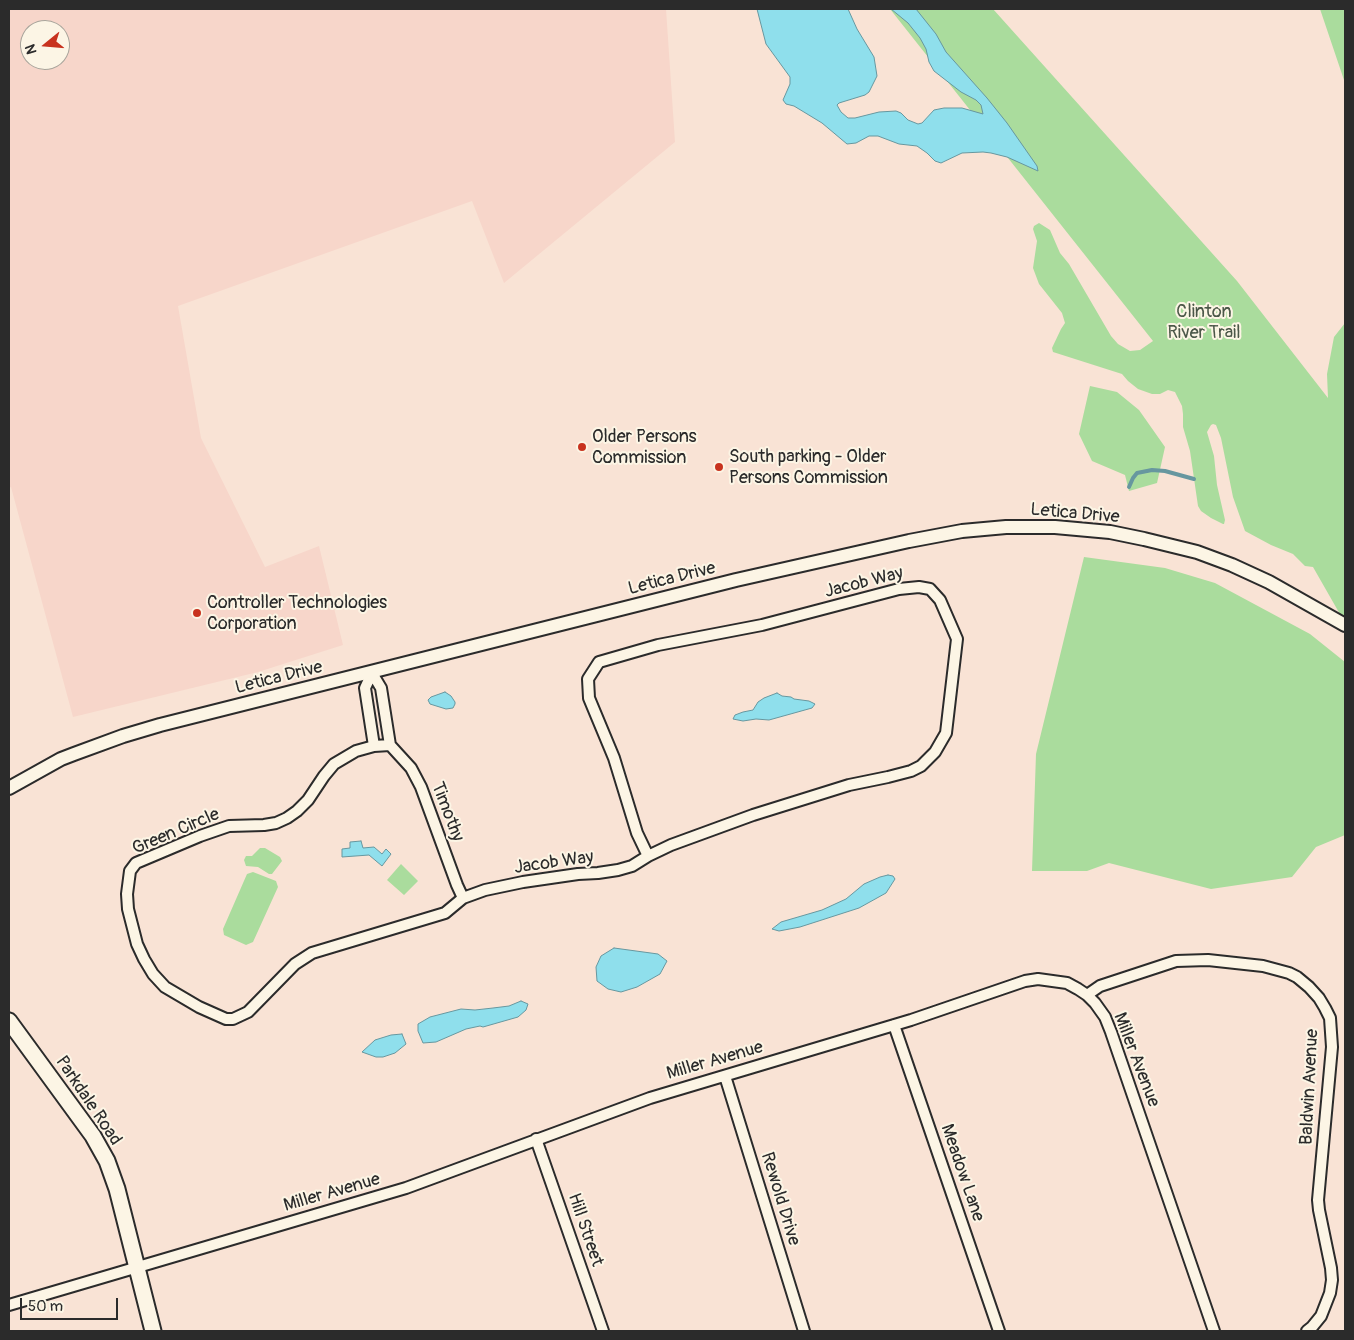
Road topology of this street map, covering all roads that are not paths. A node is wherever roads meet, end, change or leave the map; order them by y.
1 (1345, 624) edge
2 (372, 672) junction
3 (390, 745) junction
4 (374, 746) junction
5 (9, 788) edge
6 (648, 856) junction
7 (463, 898) junction
8 (1087, 995) junction
9 (9, 1021) edge
10 (894, 1025) junction
11 (725, 1076) junction
12 (536, 1139) junction
13 (137, 1267) junction
14 (9, 1304) edge
15 (153, 1331) edge
16 (603, 1331) edge
17 (804, 1331) edge
18 (999, 1331) edge
19 (1214, 1331) edge
20 (1307, 1331) edge

1 - 2 street, Letica Drive
2 - 3 street
2 - 4 street
2 - 5 street, Letica Drive
3 - 4 street
3 - 7 street, Timothy
4 - 7 street, Green Circle
6 - 6 street, Jacob Way
6 - 7 street, Jacob Way
8 - 10 street, Miller Avenue
8 - 19 street, Miller Avenue
8 - 20 street, Baldwin Avenue
9 - 13 main road, Parkdale Road
10 - 11 street, Miller Avenue
10 - 18 street, Meadow Lane
11 - 12 street, Miller Avenue
11 - 17 street, Rewold Drive
12 - 13 street, Miller Avenue
12 - 16 street, Hill Street
13 - 14 street, Miller Avenue
13 - 15 main road, Parkdale Road

